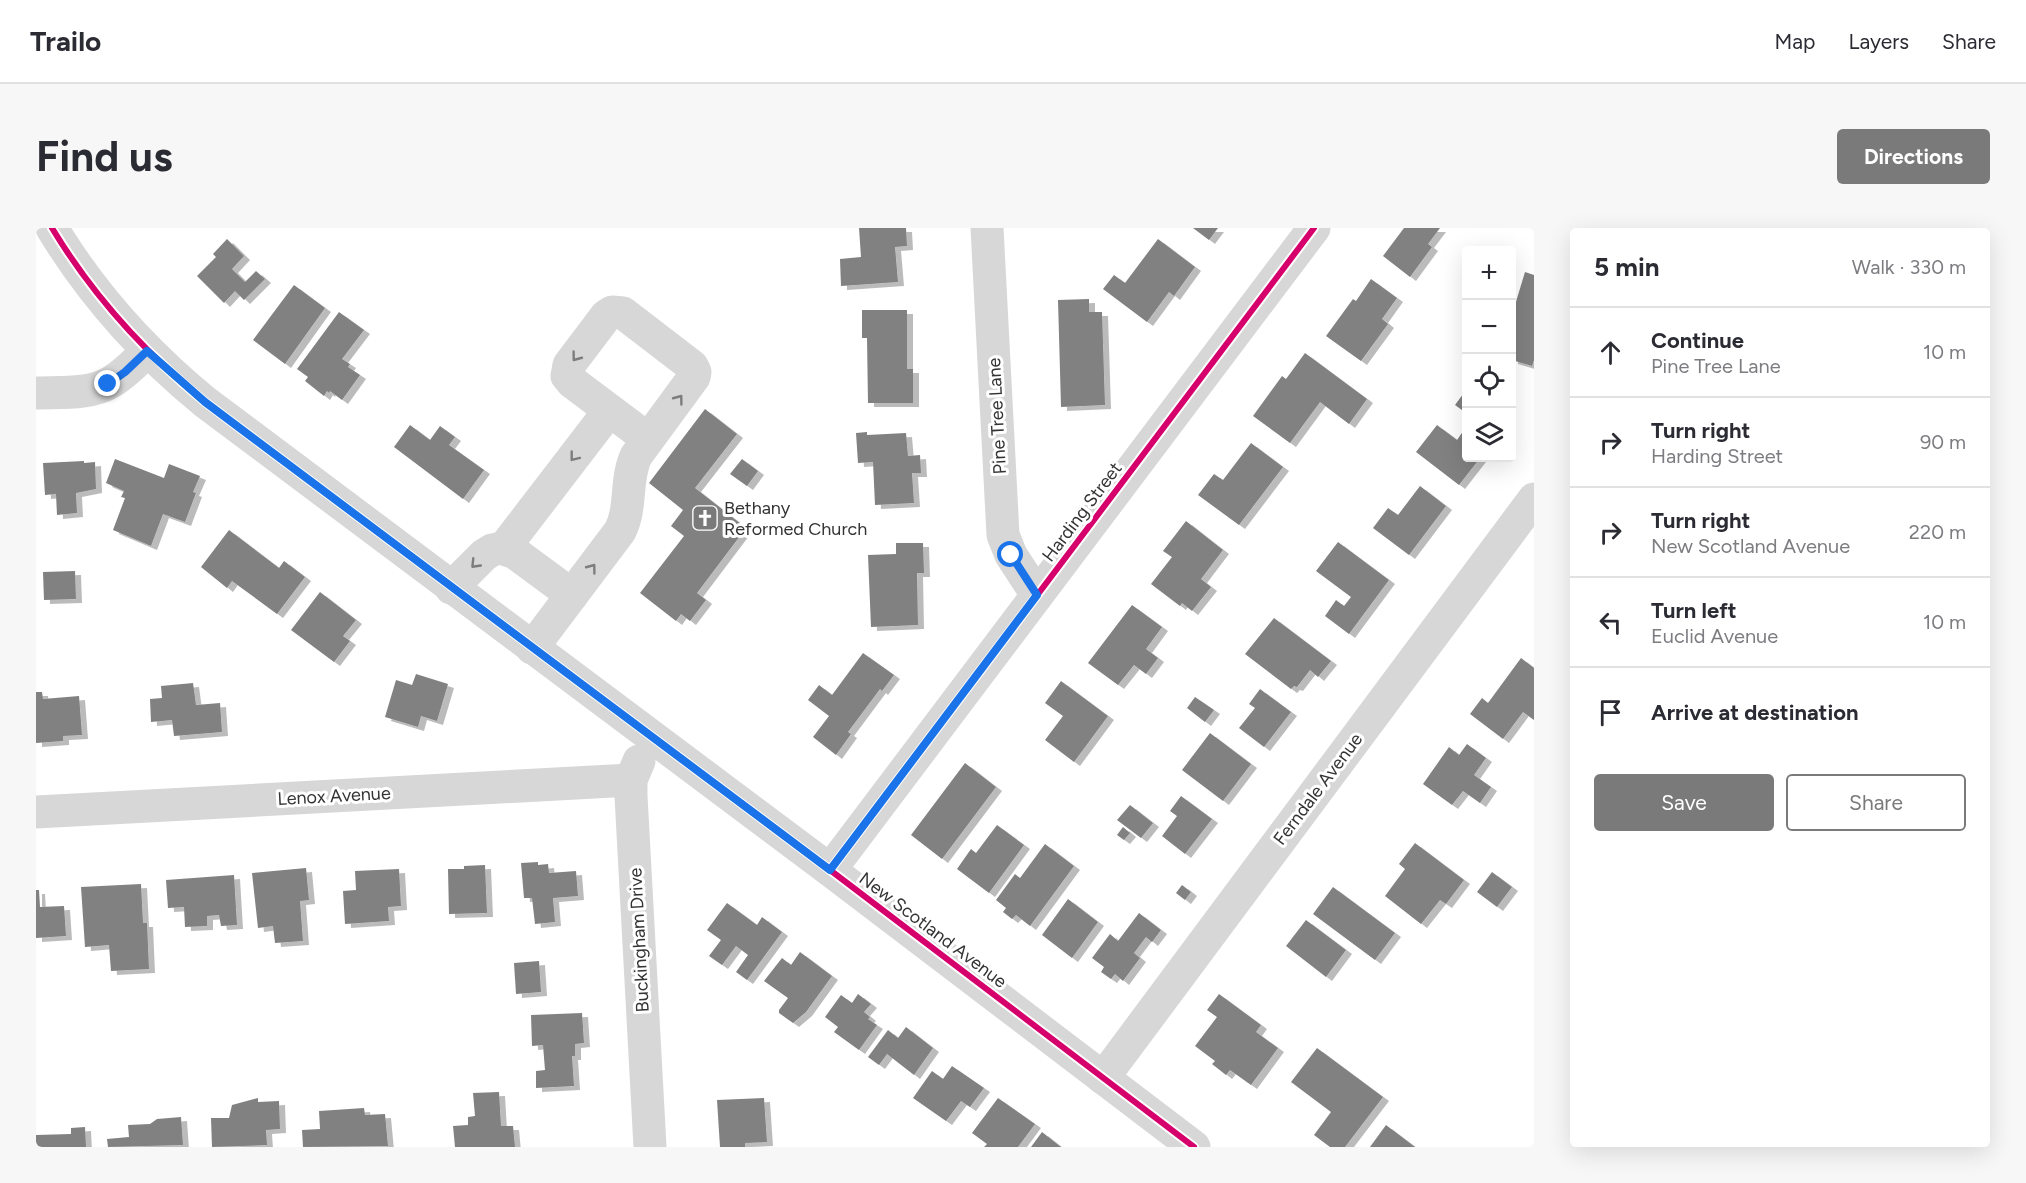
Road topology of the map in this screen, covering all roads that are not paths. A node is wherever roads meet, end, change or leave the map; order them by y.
1 (52, 228) edge
2 (987, 228) edge
3 (1314, 228) edge
4 (147, 351) junction
5 (36, 393) edge
6 (609, 411) junction
7 (648, 439) junction
8 (1534, 499) edge
9 (504, 548) junction
10 (451, 588) junction
11 (572, 595) junction
12 (1037, 595) junction
13 (532, 648) junction
14 (654, 740) junction
15 (632, 780) junction
16 (36, 812) edge
17 (830, 870) junction
18 (1103, 1078) junction
19 (650, 1147) edge
20 (1194, 1147) edge

1 - 4 street, New Scotland Avenue
2 - 12 street, Pine Tree Lane
3 - 12 street, Harding Street
4 - 5 street
4 - 10 street, New Scotland Avenue
6 - 7 street
7 -> 6 street
6 -> 9 street
11 -> 7 street
8 - 18 street, Ferndale Avenue
9 -> 10 street
9 - 11 street
10 - 13 street, New Scotland Avenue
11 - 13 street
12 - 17 street, Harding Street
13 - 14 street, New Scotland Avenue
14 - 15 street, Buckingham Drive
14 - 17 street, New Scotland Avenue
15 - 16 street, Lenox Avenue
15 - 19 street, Buckingham Drive
17 - 18 street, New Scotland Avenue
18 - 20 street, New Scotland Avenue

